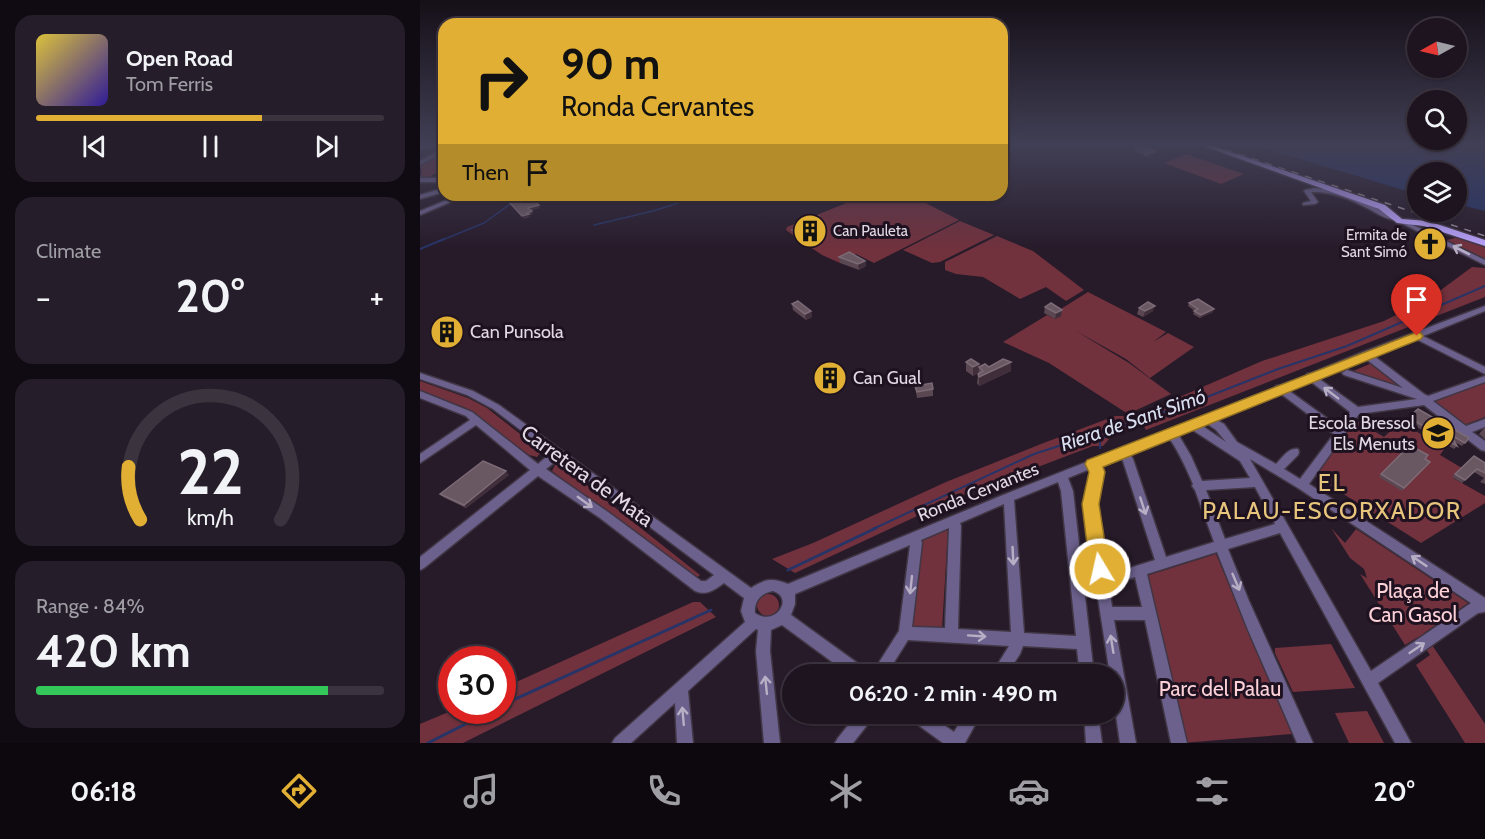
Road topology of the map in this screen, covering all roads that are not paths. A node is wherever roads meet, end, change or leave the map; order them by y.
1 (420, 180) edge
2 (438, 180) edge
3 (1301, 180) edge
4 (1303, 180) edge
5 (438, 192) edge
6 (420, 197) edge
7 (449, 201) edge
8 (1305, 204) dead end
9 (420, 213) edge
10 (1398, 217) junction
11 (1416, 223) junction
12 (1483, 241) edge
13 (1485, 263) edge
14 (1477, 310) edge
15 (1485, 316) edge
16 (1414, 334) junction
17 (1366, 354) junction
18 (1485, 371) edge
19 (1347, 373) dead end
20 (420, 376) edge
21 (1309, 376) junction
22 (1485, 379) edge
23 (1280, 388) junction
24 (420, 394) edge
25 (1424, 399) junction
26 (1356, 411) junction
27 (1222, 413) junction
28 (1207, 419) junction
29 (477, 420) junction
30 (1485, 423) edge
31 (1193, 424) junction
32 (1464, 431) junction
33 (1171, 433) junction
34 (1339, 433) junction
35 (1235, 445) junction
36 (1485, 447) edge
37 (1122, 452) junction
38 (1294, 452) dead end
39 (559, 453) junction
40 (420, 459) edge
41 (1247, 463) junction
42 (1093, 464) junction
43 (537, 469) junction
44 (1278, 470) junction
45 (1062, 477) junction
46 (1258, 482) junction
47 (1302, 485) junction
48 (1197, 486) junction
49 (1007, 498) junction
50 (952, 522) junction
51 (1282, 527) junction
52 (913, 538) junction
53 (1221, 546) junction
54 (1162, 563) junction
55 (420, 564) edge
56 (1140, 570) junction
57 (724, 576) junction
58 (1102, 582) junction
59 (787, 591) junction
60 (752, 596) junction
61 (1485, 605) edge
62 (1107, 613) junction
63 (1150, 614) junction
64 (782, 617) junction
65 (760, 624) junction
66 (905, 633) junction
67 (951, 634) junction
68 (1018, 639) junction
69 (1083, 642) junction
70 (847, 664) edge
71 (885, 664) edge
72 (1005, 664) edge
73 (1086, 664) edge
74 (1369, 681) junction
75 (681, 688) junction
76 (859, 724) edge
77 (929, 724) edge
78 (968, 724) edge
79 (1092, 724) edge
80 (620, 743) edge
81 (685, 743) edge
82 (772, 743) edge
83 (843, 743) edge
84 (956, 743) edge
85 (1094, 743) edge
86 (1128, 743) edge
87 (1179, 743) edge
88 (1305, 743) edge
89 (1403, 743) edge

1 - 2 street
3 - 10 main road
4 - 10 main road
5 - 6 street
7 - 9 street
8 - 10 street
10 - 11 main road
11 - 12 main road
13 -> 11 street
14 - 15 street
14 - 16 street, Ronda Cervantes
16 - 17 street, Ronda Cervantes
16 - 18 street
17 - 21 street, Ronda Cervantes
17 - 25 street
19 - 25 street
20 - 39 street, Carretera de Mata
21 - 23 street, Ronda Cervantes
26 -> 21 street
22 - 25 street
23 - 27 street, Ronda Cervantes
23 - 34 street
24 - 29 street, Carretera de Mata
25 - 26 street
25 - 32 street
26 - 34 street
27 - 28 street, Ronda Cervantes
27 - 35 street
28 - 31 street, Ronda Cervantes
28 - 35 street
29 - 40 street
29 - 43 street, Carretera de Mata
30 - 32 street
31 - 33 street, Ronda Cervantes
31 - 41 street
32 - 36 street
33 - 37 street, Ronda Cervantes
33 - 48 street
34 - 47 street
35 - 41 street
35 - 44 street
37 - 42 street, Ronda Cervantes
37 -> 54 street
38 - 44 street
39 - 43 street
39 - 57 street, Carretera de Mata
41 - 46 street
42 - 45 street, Ronda Cervantes
42 - 58 street
43 - 55 street
43 -> 57 street, Carretera de Mata
44 - 47 street
45 - 49 street, Ronda Cervantes
45 - 69 street
46 - 48 street
46 - 51 street
61 -> 47 street
48 - 53 street
49 - 50 street, Ronda Cervantes
49 -> 68 street
50 - 52 street, Ronda Cervantes
50 - 67 street
51 - 53 street
51 - 74 street
52 - 59 street, Ronda Cervantes
52 -> 66 street
53 - 54 street
53 -> 88 street
54 - 56 street
56 - 58 street
56 - 63 street
57 - 60 street, Carretera de Mata
58 - 62 street
59 - 60 street
59 - 64 street
60 - 65 street
74 -> 61 street
62 - 63 street
86 -> 62 street
63 - 87 street
64 - 65 street
64 - 70 street
65 - 75 street
82 -> 65 street
66 - 67 street
66 - 71 street
67 -> 68 street
68 - 69 street
68 - 72 street
69 - 73 street
74 - 89 street
75 - 80 street
81 -> 75 street
76 - 83 street
77 - 84 street
78 - 84 street
79 - 85 street

